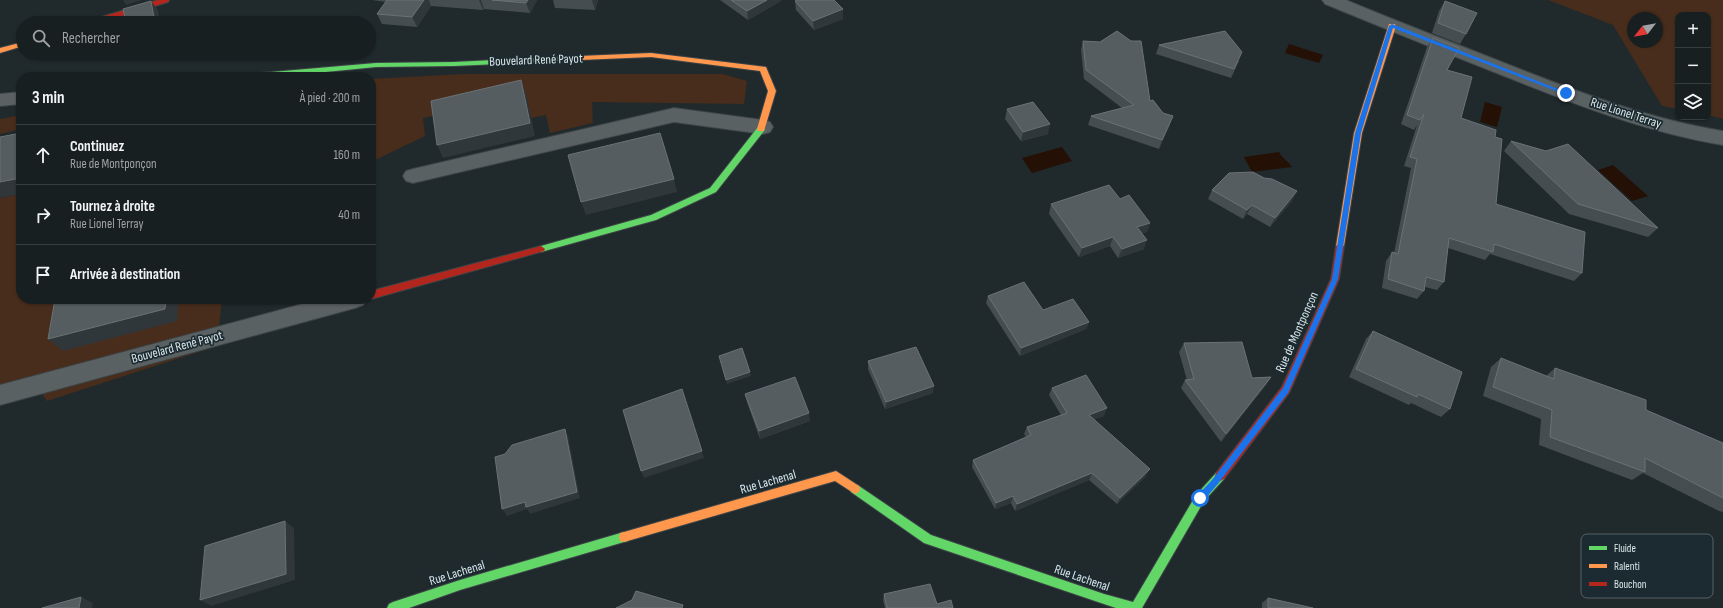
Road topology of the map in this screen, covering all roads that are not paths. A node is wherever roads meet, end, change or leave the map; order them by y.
1 (166, 0) edge
2 (1331, 0) edge
3 (114, 16) edge
4 (1392, 26) junction
5 (16, 46) edge
6 (0, 51) edge
7 (301, 72) edge
8 (16, 98) edge
9 (0, 100) edge
10 (763, 127) junction
11 (1723, 138) edge
12 (413, 176) dead end
13 (376, 294) edge
14 (337, 304) edge
15 (0, 395) edge
16 (393, 608) edge
17 (1135, 608) edge

1 - 3 street
2 - 4 street, Rue Lionel Terray
4 - 11 street, Rue Lionel Terray
4 - 17 street, Rue de Montponçon
5 - 6 street
7 - 10 street, Bouvelard René Payot
8 - 9 street
10 - 12 street
10 - 13 street, Bouvelard René Payot
14 - 15 street, Bouvelard René Payot
16 - 17 street, Rue Lachenal

